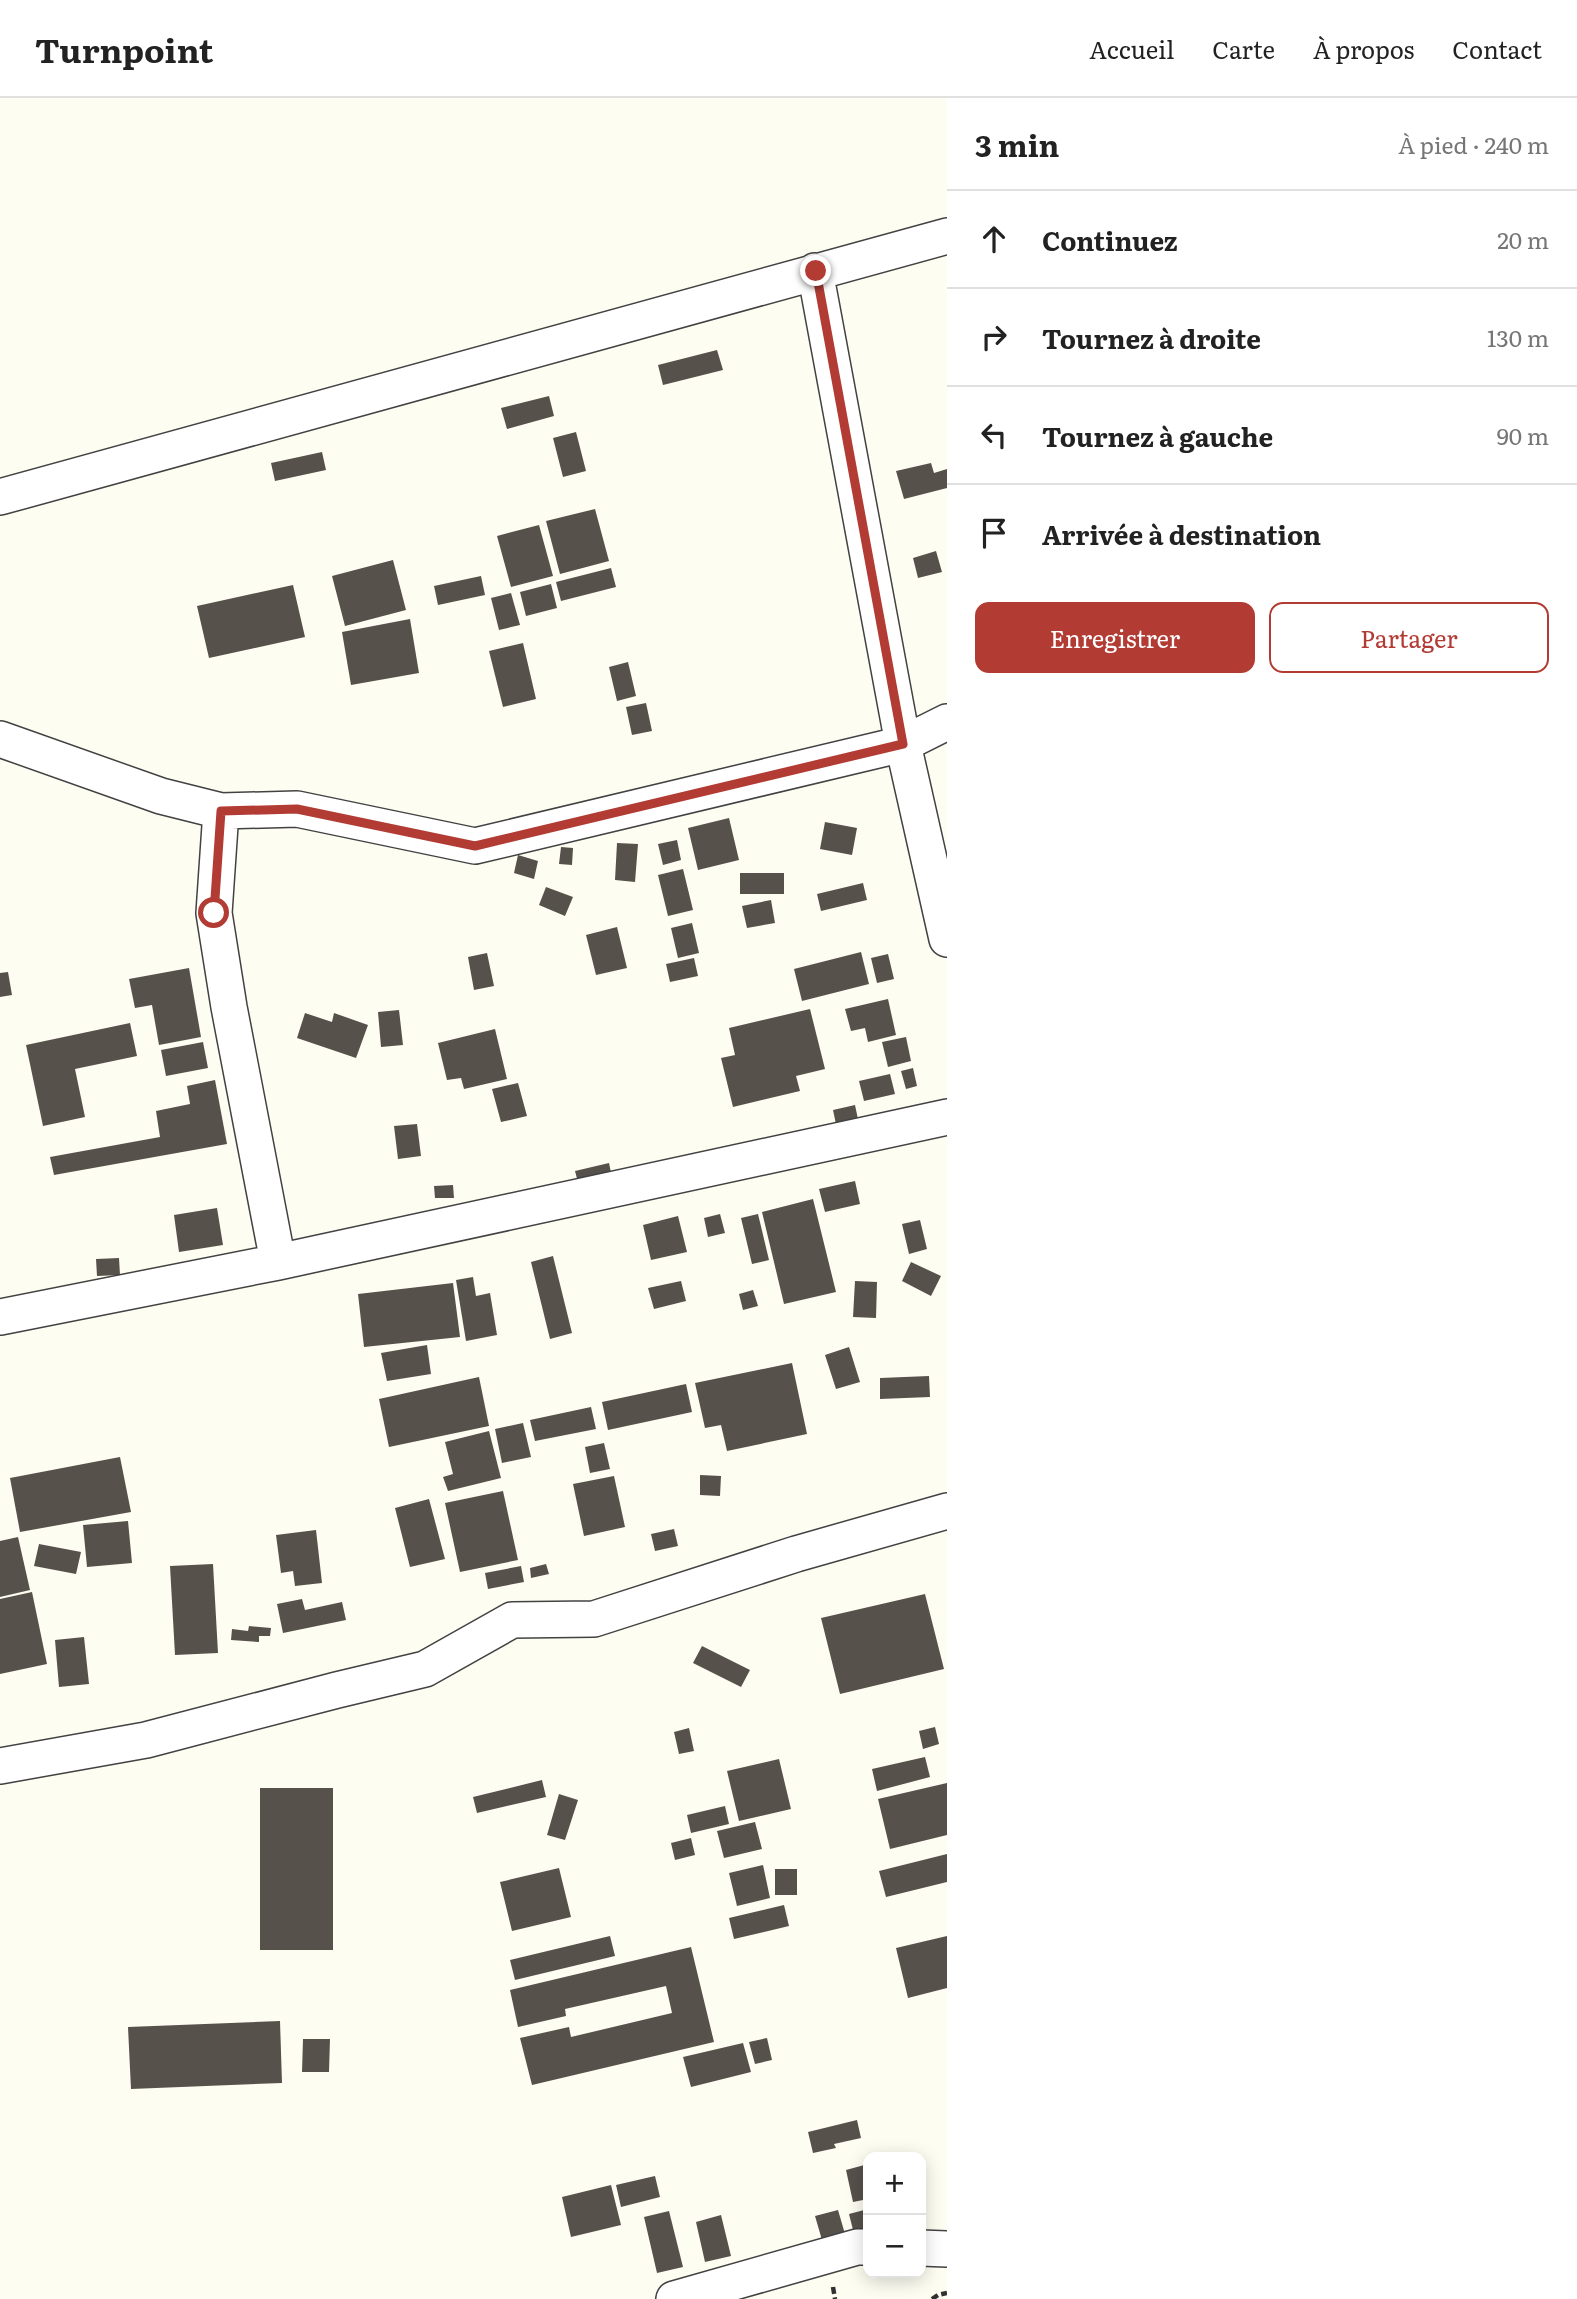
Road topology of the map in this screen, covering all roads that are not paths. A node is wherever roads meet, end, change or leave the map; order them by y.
1 (947, 236) edge
2 (816, 271) junction
3 (0, 497) edge
4 (947, 722) edge
5 (0, 739) edge
6 (903, 744) junction
7 (221, 811) junction
8 (947, 939) edge
9 (947, 1117) edge
10 (278, 1262) junction
11 (0, 1317) edge
12 (947, 1511) edge
13 (0, 1766) edge
14 (863, 2247) edge
15 (926, 2248) edge
16 (947, 2249) edge
17 (674, 2299) edge

1 - 2 street
2 - 3 street
2 - 6 street
4 - 6 street
5 - 7 street
6 - 7 street
6 - 8 street
7 - 10 street
9 - 10 street
10 - 11 street
12 - 13 street
14 - 17 street
15 - 16 street

